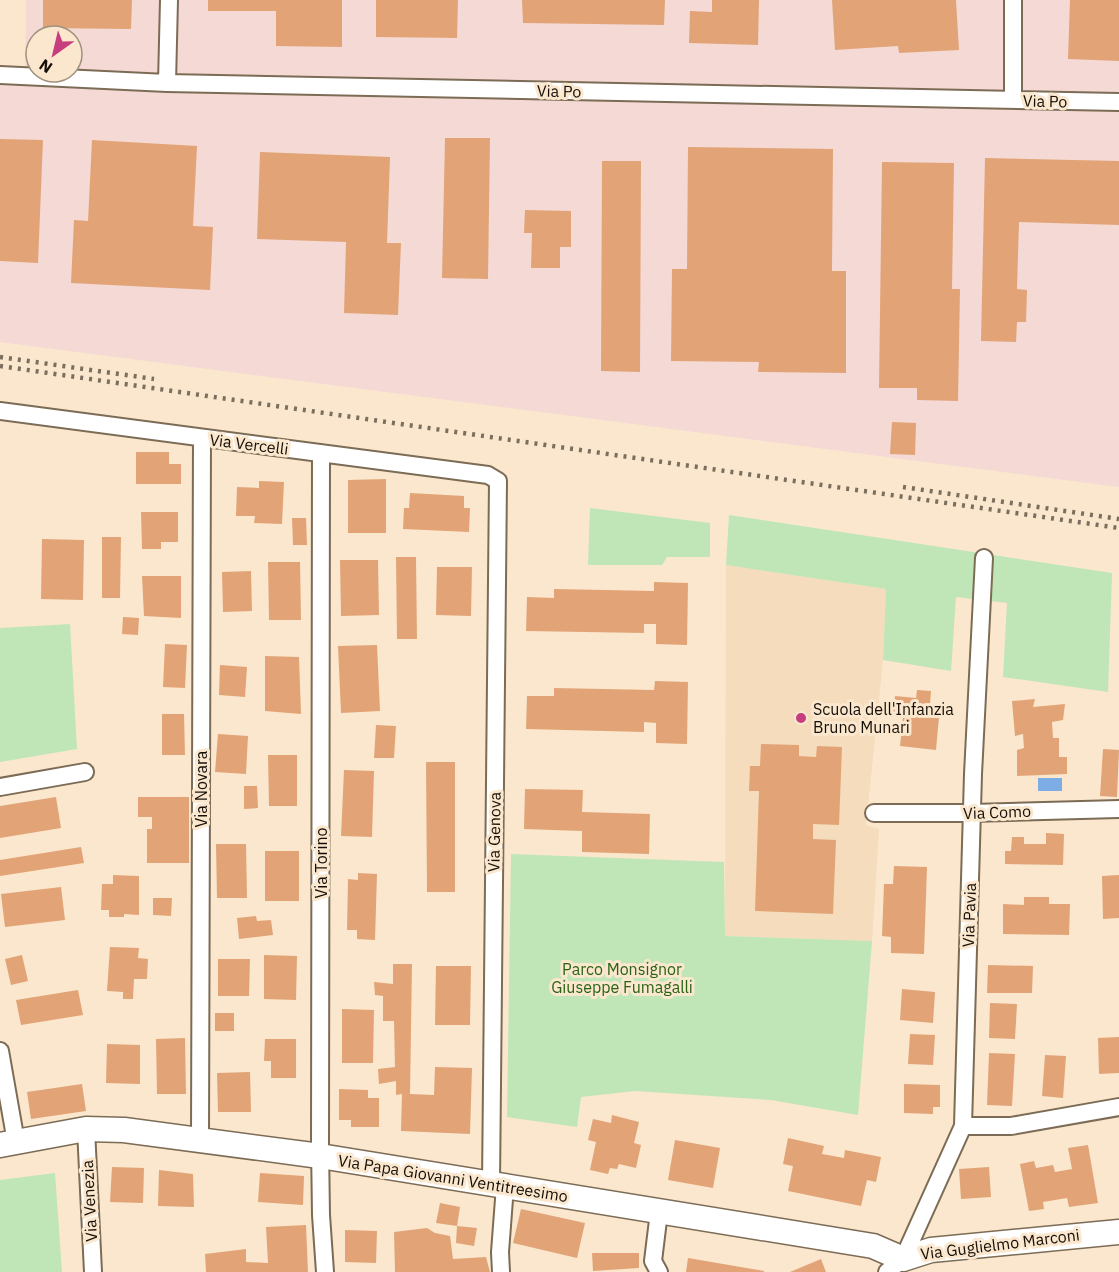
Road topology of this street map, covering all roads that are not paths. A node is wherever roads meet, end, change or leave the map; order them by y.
1 (169, 0) edge
2 (1013, 0) edge
3 (0, 75) edge
4 (167, 83) junction
5 (1013, 100) junction
6 (1119, 102) edge
7 (0, 411) edge
8 (202, 438) junction
9 (321, 453) junction
10 (498, 481) joint
11 (984, 558) dead end
12 (85, 772) dead end
13 (0, 787) edge
14 (1119, 809) edge
15 (874, 813) dead end
16 (971, 813) junction
17 (0, 1051) edge
18 (1119, 1107) edge
19 (963, 1126) junction
20 (86, 1130) junction
21 (200, 1140) junction
22 (8, 1144) edge
23 (320, 1156) junction
24 (498, 1185) junction
25 (659, 1212) junction
26 (1119, 1232) edge
27 (895, 1265) edge
28 (93, 1272) edge
29 (324, 1272) edge
30 (501, 1272) edge
31 (659, 1272) edge

1 - 4 street
2 - 5 street
3 - 4 street, Via Po
4 - 5 street, Via Po
5 - 6 street, Via Po
7 - 8 street, Via Vercelli
8 - 9 street, Via Vercelli
8 - 21 street, Via Novara
9 - 10 street, Via Vercelli
9 - 23 street, Via Torino
10 - 24 street, Via Genova
11 - 16 street, Via Pavia
12 - 13 street
14 - 16 street, Via Como
15 - 16 street, Via Como
16 - 19 street, Via Pavia
17 - 22 street
18 - 19 street
19 - 27 street, Via Pavia
20 - 21 street, Via Papa Giovanni Ventitreesimo
20 - 22 street, Via Papa Giovanni Ventitreesimo
20 - 28 street, Via Venezia
21 - 23 street, Via Papa Giovanni Ventitreesimo
23 - 24 street, Via Papa Giovanni Ventitreesimo
23 - 29 street, Via Torino
24 - 25 street, Via Papa Giovanni Ventitreesimo
24 - 30 street, Via Genova
25 - 27 street, Via Papa Giovanni Ventitreesimo
25 - 31 street
26 - 27 street, Via Guglielmo Marconi

